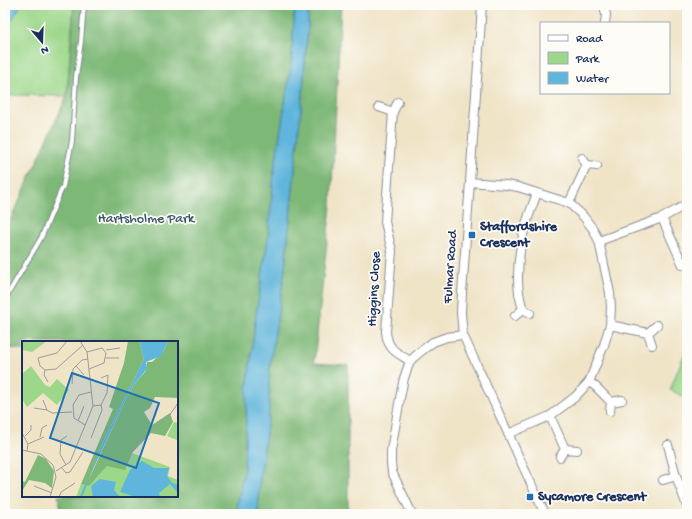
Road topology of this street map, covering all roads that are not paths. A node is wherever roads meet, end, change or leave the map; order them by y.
1 (84, 5) edge
2 (482, 5) edge
3 (604, 5) edge
4 (605, 22) edge
5 (398, 102) dead end
6 (379, 106) dead end
7 (393, 112) junction
8 (582, 158) dead end
9 (587, 165) junction
10 (597, 166) dead end
11 (470, 182) junction
12 (537, 193) junction
13 (569, 203) junction
14 (687, 204) edge
15 (662, 218) junction
16 (599, 241) junction
17 (683, 265) dead end
18 (5, 299) edge
19 (514, 316) dead end
20 (610, 325) junction
21 (657, 325) dead end
22 (648, 333) junction
23 (463, 335) junction
24 (652, 345) dead end
25 (410, 360) junction
26 (589, 382) junction
27 (622, 400) dead end
28 (550, 416) junction
29 (508, 434) junction
30 (668, 445) dead end
31 (565, 449) junction
32 (577, 450) dead end
33 (560, 457) dead end
34 (676, 476) junction
35 (663, 480) dead end
36 (687, 506) edge
37 (412, 514) edge
38 (545, 514) edge

1 - 18 lane
2 - 11 street, Fulmar Road
3 - 4 street
5 - 7 street, Higgins Close
6 - 7 street
7 - 25 street, Higgins Close
8 - 9 street
9 - 10 street
9 - 13 street
11 - 12 street
11 - 23 street, Fulmar Road
12 - 13 street
12 - 19 street
13 - 16 street
14 - 15 street
15 - 16 street
15 - 17 street
16 - 20 street
20 - 22 street
20 - 26 street
21 - 22 street
22 - 24 street
23 - 25 street
23 - 29 street, Fulmar Road
25 - 37 street
26 - 27 street
26 - 28 street
28 - 29 street
28 - 31 street
29 - 38 street, Fulmar Road
30 - 34 street
31 - 32 street
31 - 33 street
34 - 35 street
34 - 36 street

